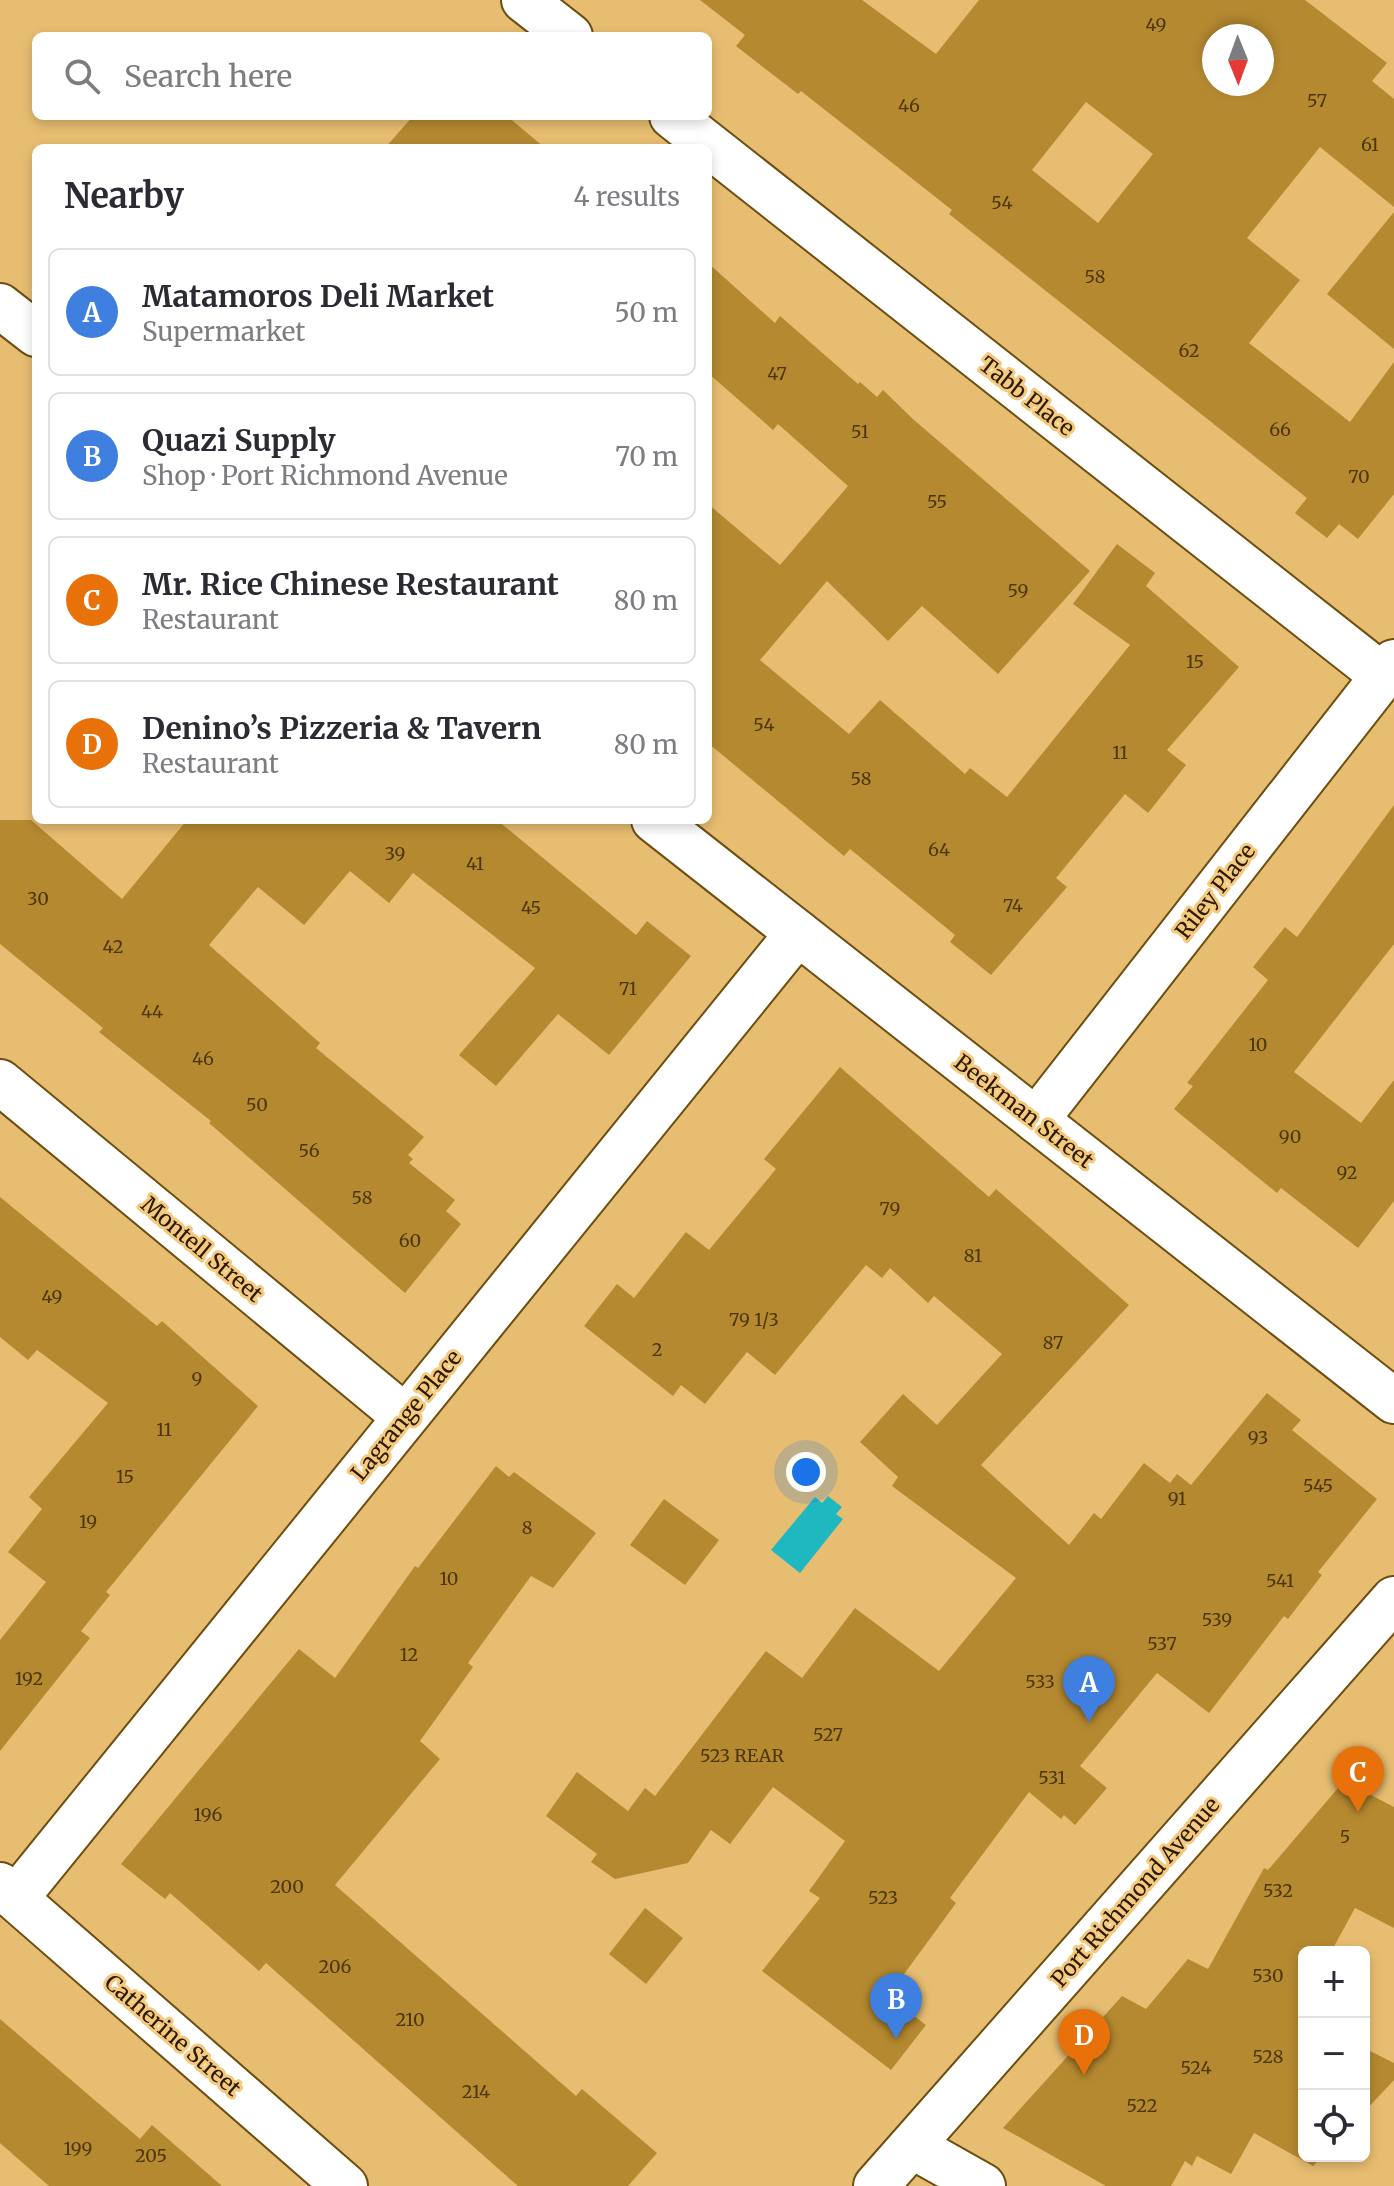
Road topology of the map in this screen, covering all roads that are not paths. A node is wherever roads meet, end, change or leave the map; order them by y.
1 (524, 0) edge
2 (565, 32) edge
3 (677, 120) edge
4 (708, 144) edge
5 (712, 147) edge
6 (0, 306) edge
7 (32, 331) edge
8 (1388, 669) edge
9 (659, 824) edge
10 (798, 933) junction
11 (0, 1082) edge
12 (1036, 1120) junction
13 (1394, 1401) edge
14 (404, 1416) junction
15 (1386, 1620) edge
16 (8, 1892) edge
17 (912, 2146) junction
18 (345, 2186) edge
19 (876, 2186) edge
20 (983, 2186) edge

1 - 2 street
3 - 4 street, Tabb Place
5 - 8 street, Tabb Place
6 - 7 street
8 - 12 street, Riley Place
9 - 10 street, Beekman Street
10 - 12 street, Beekman Street
10 - 14 street, Lagrange Place
11 - 14 street, Montell Street
12 - 13 street, Beekman Street
14 - 16 street, Lagrange Place
15 - 17 street, Port Richmond Avenue
16 - 18 street, Catherine Street
17 - 19 street, Port Richmond Avenue
17 - 20 street

